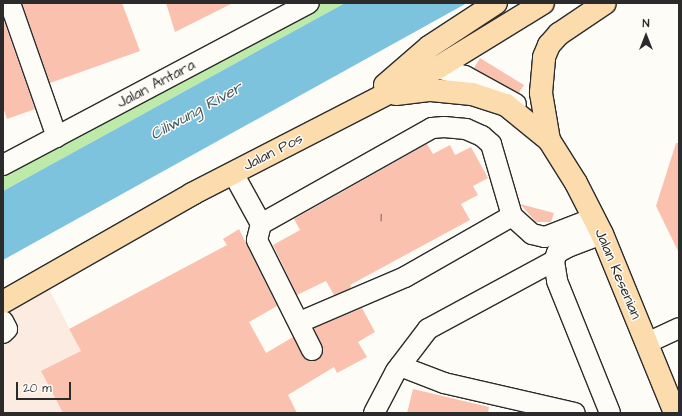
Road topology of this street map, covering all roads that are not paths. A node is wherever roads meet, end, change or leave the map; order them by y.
1 (10, 3) edge
2 (309, 3) edge
3 (496, 3) edge
4 (543, 3) edge
5 (605, 3) edge
6 (282, 9) edge
7 (437, 68) junction
8 (374, 99) junction
9 (57, 137) junction
10 (548, 140) junction
11 (3, 165) edge
12 (233, 173) junction
13 (512, 216) junction
14 (260, 224) junction
15 (598, 226) junction
16 (554, 261) junction
17 (3, 302) edge
18 (3, 321) edge
19 (300, 322) junction
20 (679, 328) edge
21 (3, 333) edge
22 (647, 343) junction
23 (312, 350) dead end
24 (400, 366) junction
25 (374, 413) edge
26 (575, 413) edge
27 (610, 413) edge
28 (675, 413) edge

1 - 9 street
2 - 6 street, Jalan Antara
3 - 8 main road
4 - 7 main road, Jalan Pos
5 - 10 main road
6 - 9 street, Jalan Antara
7 - 8 main road, Jalan Pos
7 - 10 street
8 - 10 main road
8 - 12 main road, Jalan Pos
9 - 11 street, Jalan Antara
10 - 15 main road, Jalan Kesenian
12 - 14 street
12 - 17 main road, Jalan Pos
13 - 14 street
13 - 15 street
13 - 19 street
14 - 19 street
15 - 16 street
15 - 22 main road, Jalan Kesenian
16 - 24 street
16 - 27 street
18 - 21 street
19 - 23 street
20 - 22 street
22 - 28 main road, Jalan Kesenian
24 - 25 street
24 - 26 street

